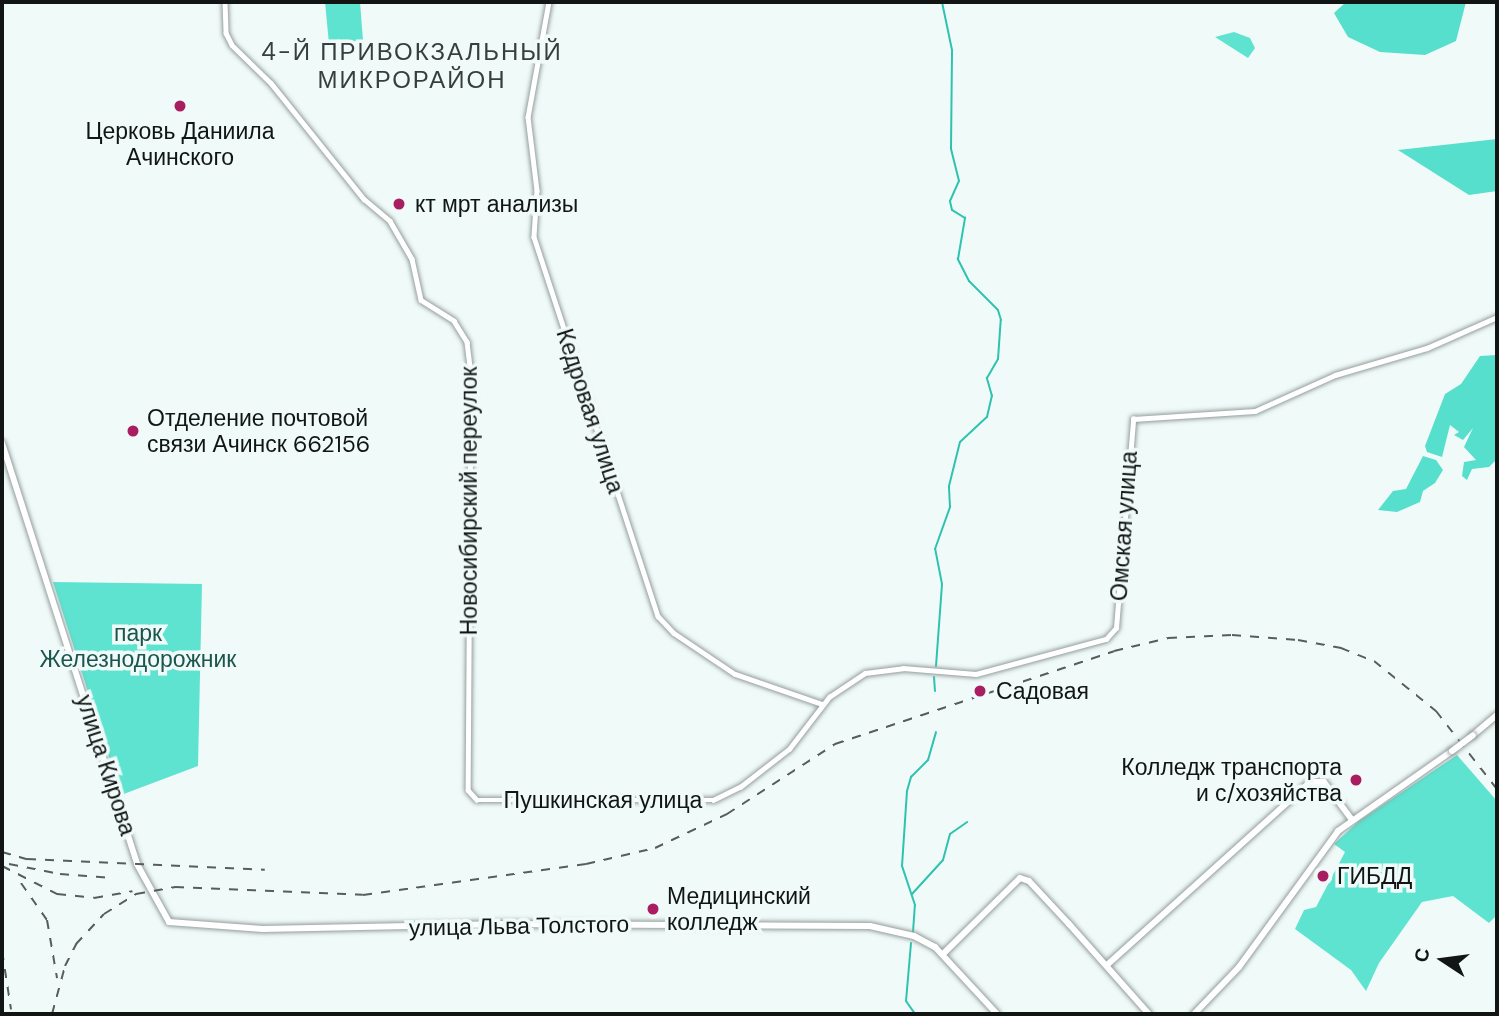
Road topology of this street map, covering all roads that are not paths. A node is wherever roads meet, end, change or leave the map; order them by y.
1 (225, 2) edge
2 (549, 2) edge
3 (1497, 317) edge
4 (2, 443) edge
5 (871, 671) joint
6 (822, 704) junction
7 (1497, 715) edge
8 (471, 797) joint
9 (1352, 820) junction
10 (169, 922) joint
11 (943, 954) junction
12 (1107, 965) junction
13 (997, 1014) edge
14 (1149, 1014) edge
15 (1194, 1014) edge

1 - 8 street, Новосибирский переулок
2 - 6 street, Кедровая улица
3 - 5 street, Омская улица
4 - 10 main road, улица Кирова
5 - 6 street, Пушкинская улица
6 - 8 street, Пушкинская улица
7 - 9 main road, bridge
9 - 12 main road
9 - 15 main road
10 - 11 main road, улица Льва Толстого
11 - 12 main road
11 - 13 main road, улица Льва Толстого
12 - 14 main road

